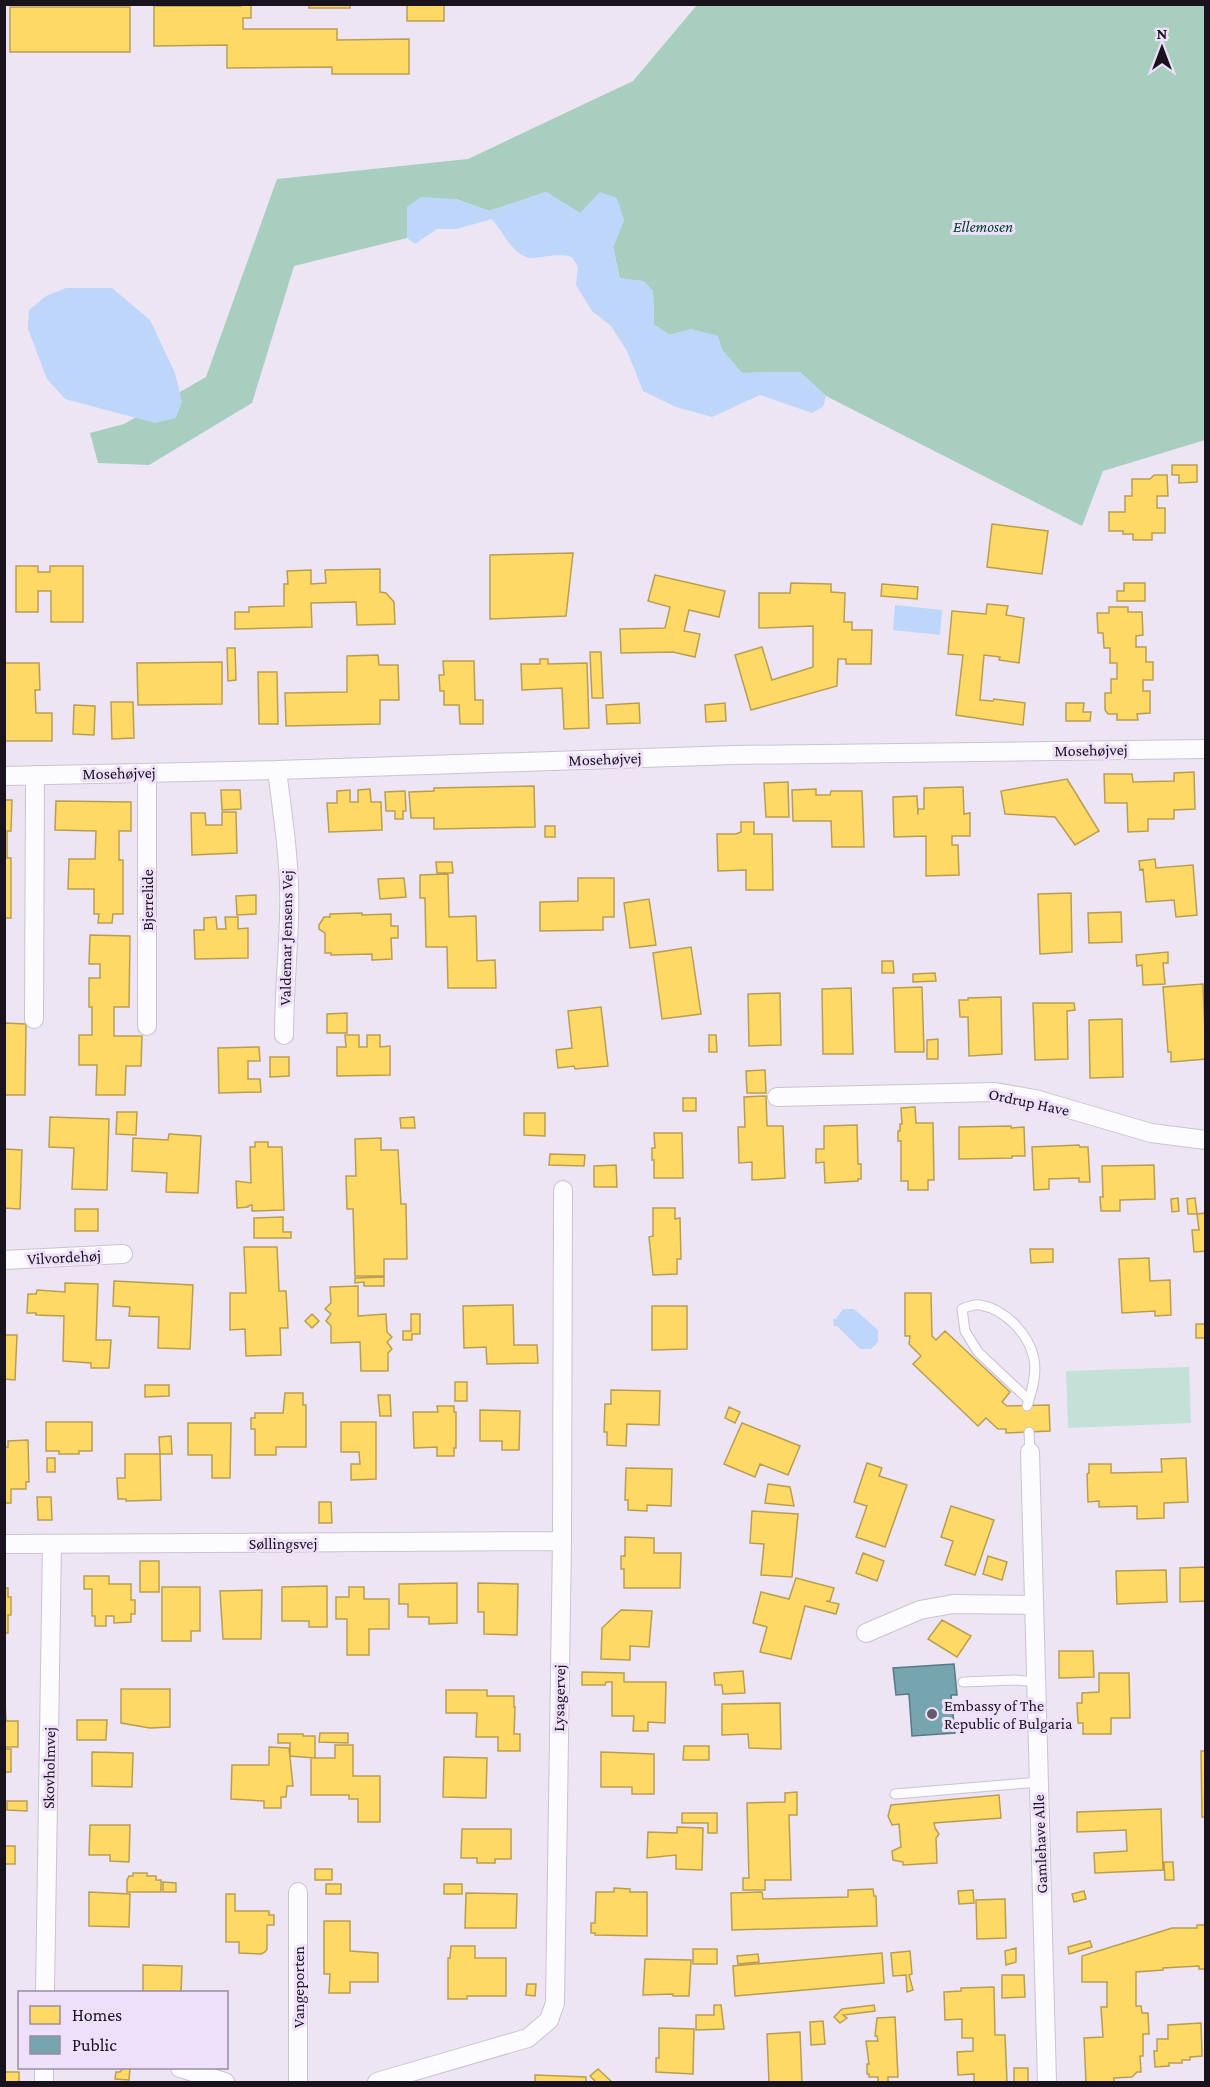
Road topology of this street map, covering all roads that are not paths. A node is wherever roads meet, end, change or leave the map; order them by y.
1 (1206, 748) edge
2 (278, 770) junction
3 (147, 773) junction
4 (35, 775) junction
5 (4, 776) edge
6 (34, 1019) dead end
7 (147, 1026) dead end
8 (284, 1035) dead end
9 (777, 1097) dead end
10 (1206, 1140) edge
11 (563, 1190) dead end
12 (123, 1254) dead end
13 (4, 1260) edge
14 (1028, 1403) joint
15 (1029, 1432) dead end
16 (1030, 1452) joint
17 (562, 1541) junction
18 (4, 1544) edge
19 (52, 1544) junction
20 (1034, 1605) junction
21 (866, 1634) dead end
22 (963, 1682) dead end
23 (1036, 1682) junction
24 (1039, 1782) junction
25 (895, 1794) dead end
26 (298, 1892) dead end
27 (45, 1991) edge
28 (186, 2069) edge
29 (225, 2082) edge
30 (298, 2082) edge
31 (377, 2082) edge
32 (1047, 2082) edge

1 - 2 street, Mosehøjvej
2 - 3 street, Mosehøjvej
2 - 8 street, Valdemar Jensens Vej
3 - 4 street, Mosehøjvej
3 - 7 street, Bjerrelide
4 - 5 street, Mosehøjvej
4 - 6 street
9 - 10 street, Ordrup Have
11 - 17 street, Lysagervej
12 - 13 street, Vilvordehøj
14 - 14 lane
15 - 16 lane
16 - 20 street, Gamlehave Alle
17 - 19 street, Søllingsvej
17 - 31 street, Lysagervej
18 - 19 street, Søllingsvej
19 - 27 street, Skovholmvej
20 - 21 street
20 - 23 street, Gamlehave Alle
22 - 23 lane
23 - 24 street, Gamlehave Alle
24 - 25 lane
24 - 32 street, Gamlehave Alle
26 - 30 street, Vangeporten
28 - 29 street

